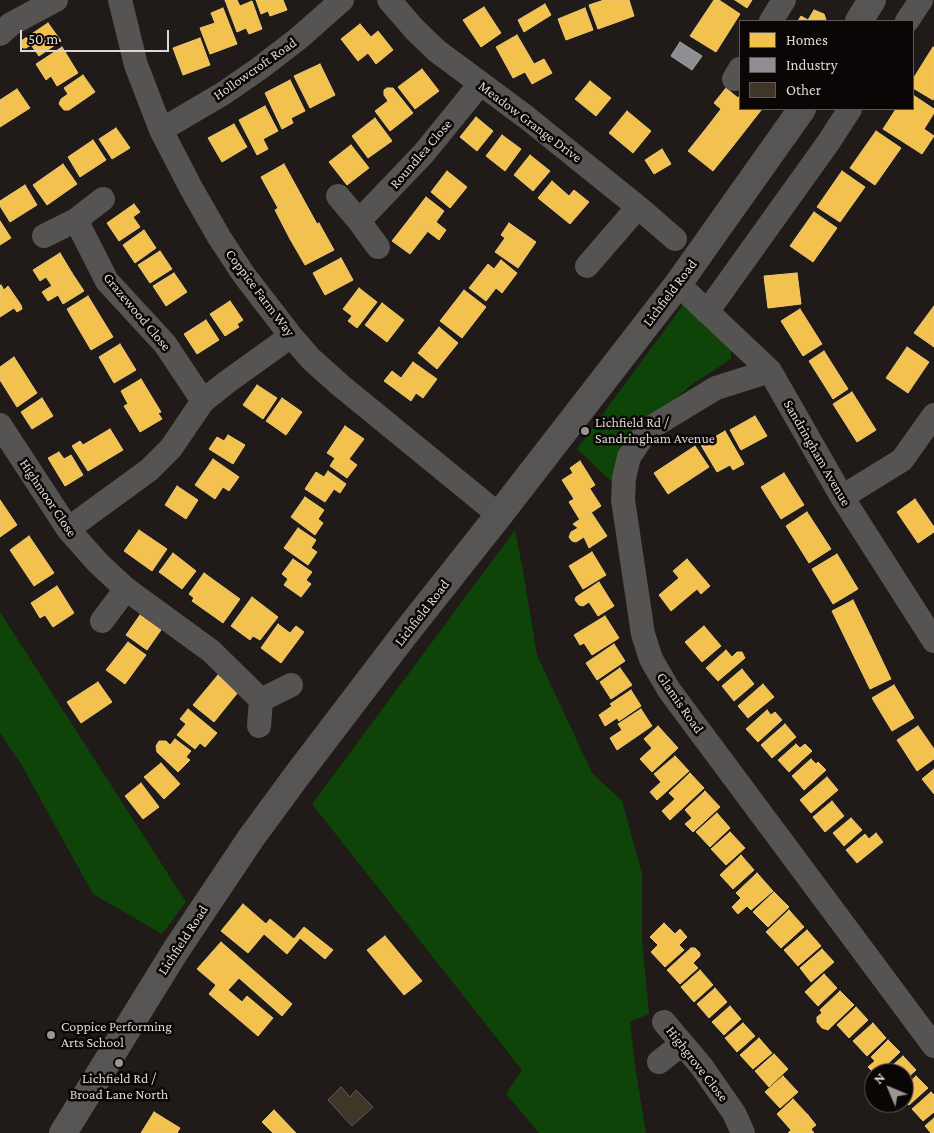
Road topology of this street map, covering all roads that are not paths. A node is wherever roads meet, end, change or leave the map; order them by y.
1 (56, 0) edge
2 (120, 0) edge
3 (342, 0) edge
4 (389, 0) edge
5 (784, 0) edge
6 (872, 0) edge
7 (921, 0) edge
8 (771, 20) edge
9 (860, 20) edge
10 (908, 20) edge
11 (0, 34) edge
12 (480, 84) junction
13 (801, 110) edge
14 (849, 110) edge
15 (161, 130) junction
16 (338, 196) dead end
17 (103, 199) dead end
18 (638, 207) junction
19 (76, 220) junction
20 (359, 221) junction
21 (44, 236) dead end
22 (675, 239) dead end
23 (378, 247) dead end
24 (587, 266) dead end
25 (678, 284) junction
26 (707, 312) junction
27 (291, 336) junction
28 (770, 371) junction
29 (203, 401) junction
30 (934, 415) edge
31 (0, 425) edge
32 (7, 453) edge
33 (842, 497) junction
34 (500, 515) junction
35 (68, 529) junction
36 (126, 589) junction
37 (102, 621) dead end
38 (934, 641) edge
39 (290, 685) dead end
40 (261, 700) junction
41 (259, 726) dead end
42 (664, 1022) dead end
43 (682, 1044) junction
44 (934, 1046) edge
45 (659, 1062) dead end
46 (63, 1133) edge
47 (742, 1133) edge

1 - 11 street
2 - 15 street, Coppice Farm Way
3 - 15 street, Hollowcroft Road
4 - 12 street, Meadow Grange Drive
5 - 8 street
6 - 9 main road
7 - 10 street
12 - 18 street, Meadow Grange Drive
12 - 20 street, Roundlea Close
13 - 25 main road, Lichfield Road
14 - 26 street
15 - 27 street, Coppice Farm Way
16 - 20 street
17 - 19 street
18 - 22 street, Meadow Grange Drive
18 - 24 street
19 - 21 street
19 - 29 street, Grazewood Close
20 - 23 street
25 - 26 street, Sandringham Avenue
25 - 34 main road, Lichfield Road
26 - 28 street, Sandringham Avenue
27 - 29 street
27 - 34 street, Coppice Farm Way
28 - 33 street, Sandringham Avenue
28 - 44 street, Glamis Road
29 - 35 street
30 - 33 street
31 - 32 street, Highmoor Close
32 - 35 street, Highmoor Close
33 - 38 street, Sandringham Avenue
34 - 46 main road, Lichfield Road
35 - 36 street, Highmoor Close
36 - 37 street
36 - 40 street, Highmoor Close
39 - 40 street
40 - 41 street
42 - 43 street, Highgrove Close
43 - 45 street
43 - 47 street, Highgrove Close

